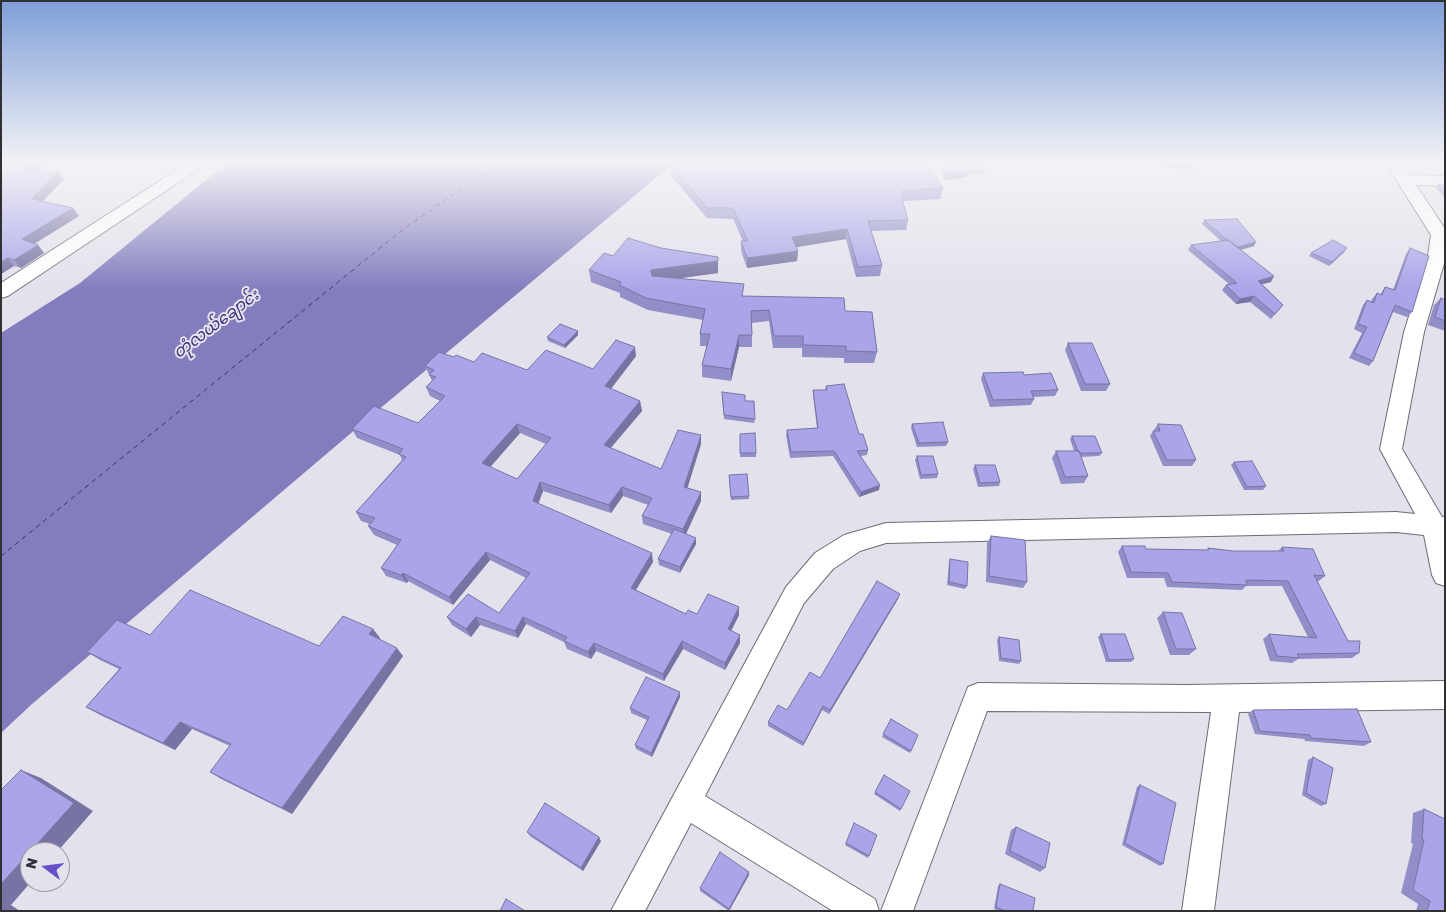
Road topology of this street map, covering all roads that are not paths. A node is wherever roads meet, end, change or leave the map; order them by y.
1 (133, 205) edge
2 (1422, 205) edge
3 (1443, 236) edge
4 (1, 292) edge
5 (1439, 526) edge
6 (1445, 575) edge
7 (1445, 695) edge
8 (1227, 698) junction
9 (686, 802) junction
10 (627, 911) edge
11 (863, 911) edge
12 (897, 911) edge
13 (1198, 911) edge

1 - 4 street
2 - 3 street
3 - 5 street
5 - 6 street
5 - 9 street
7 - 8 street
8 - 12 street
8 - 13 street
9 - 10 street
9 - 11 street

